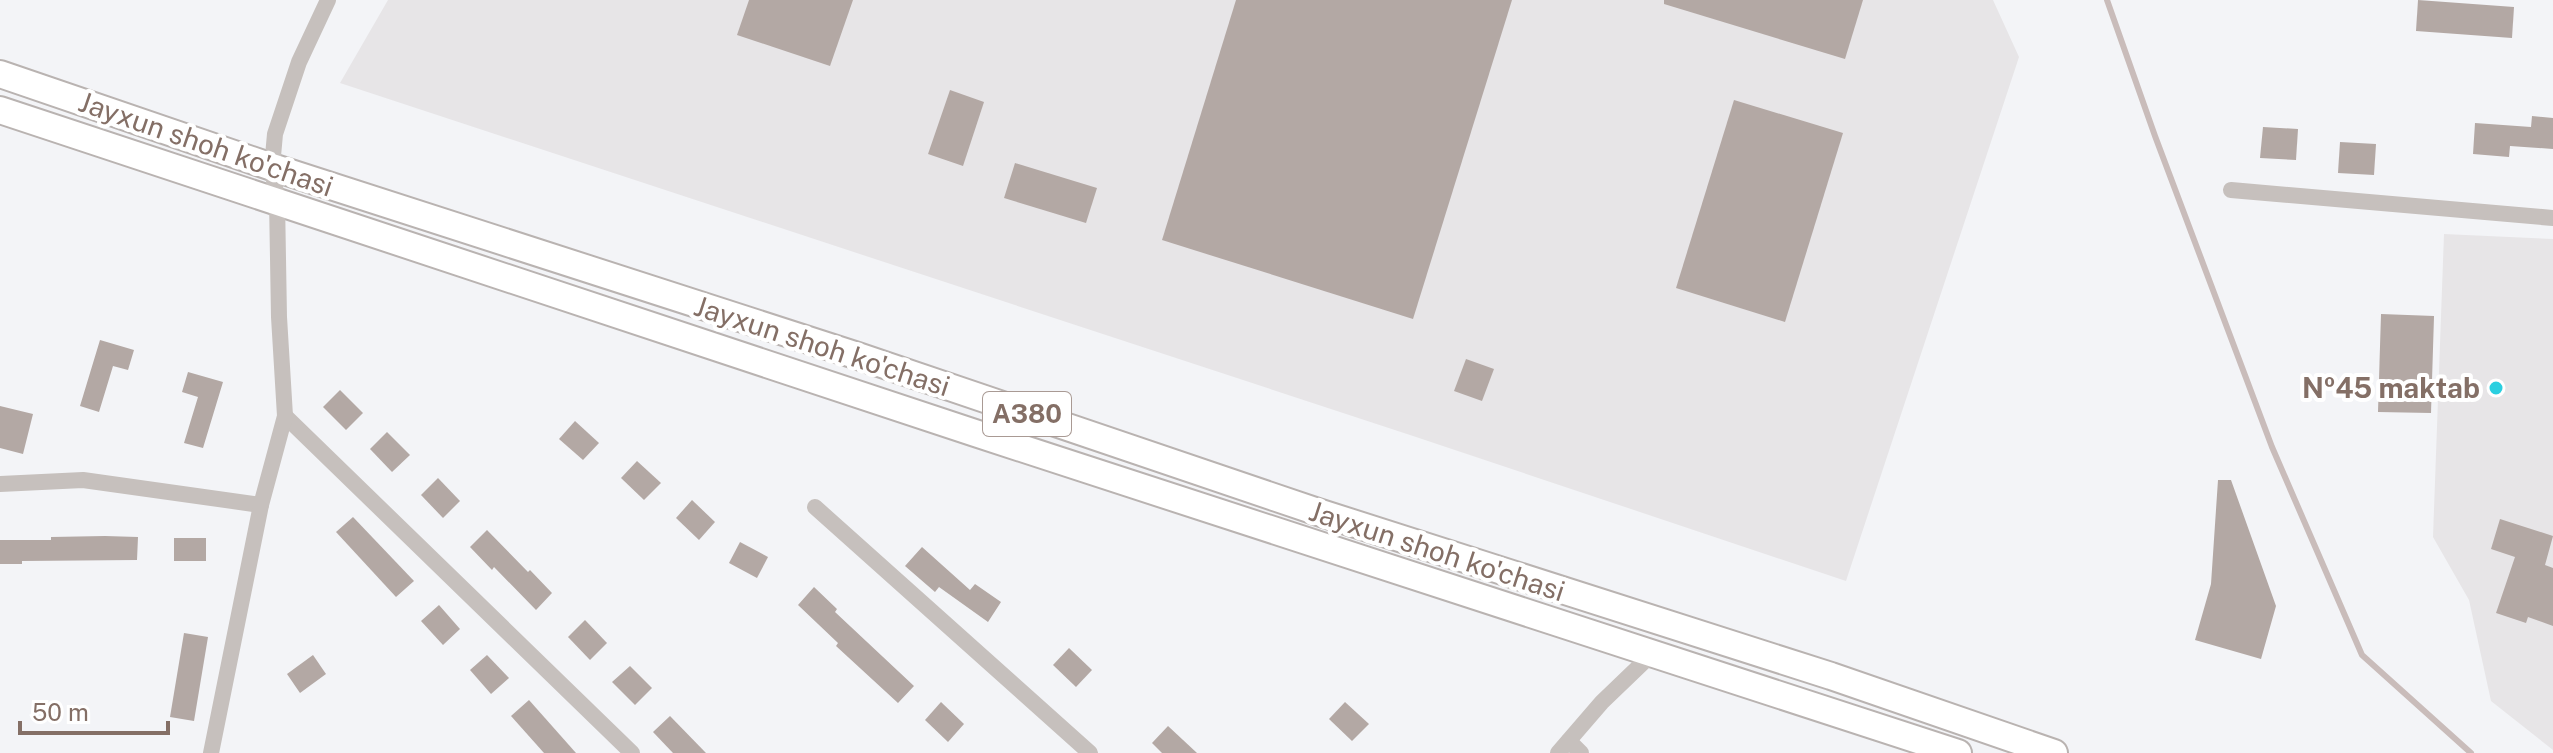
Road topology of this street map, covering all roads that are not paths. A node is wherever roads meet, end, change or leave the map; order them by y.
1 (328, 0) edge
2 (0, 74) edge
3 (0, 110) edge
4 (272, 167) junction
5 (2231, 190) dead end
6 (277, 200) junction
7 (2553, 218) edge
8 (285, 416) junction
9 (0, 484) edge
10 (261, 505) junction
11 (815, 507) dead end
12 (1652, 654) junction
13 (1570, 749) edge
14 (211, 753) edge
15 (632, 753) edge
16 (1090, 753) edge
17 (1958, 753) edge
18 (2054, 753) edge

1 - 4 street
2 - 4 highway, Jayxun shoh ko'chasi / A380
3 - 6 highway, Jayxun shoh ko'chasi / A380
4 - 6 street
4 - 18 highway, Jayxun shoh ko'chasi / A380
5 - 7 street
6 - 8 street
6 - 12 highway, Jayxun shoh ko'chasi / A380
8 - 10 street
8 - 15 street
9 - 10 street
10 - 14 street
11 - 16 street
12 - 13 street
12 - 17 highway, Jayxun shoh ko'chasi / A380

